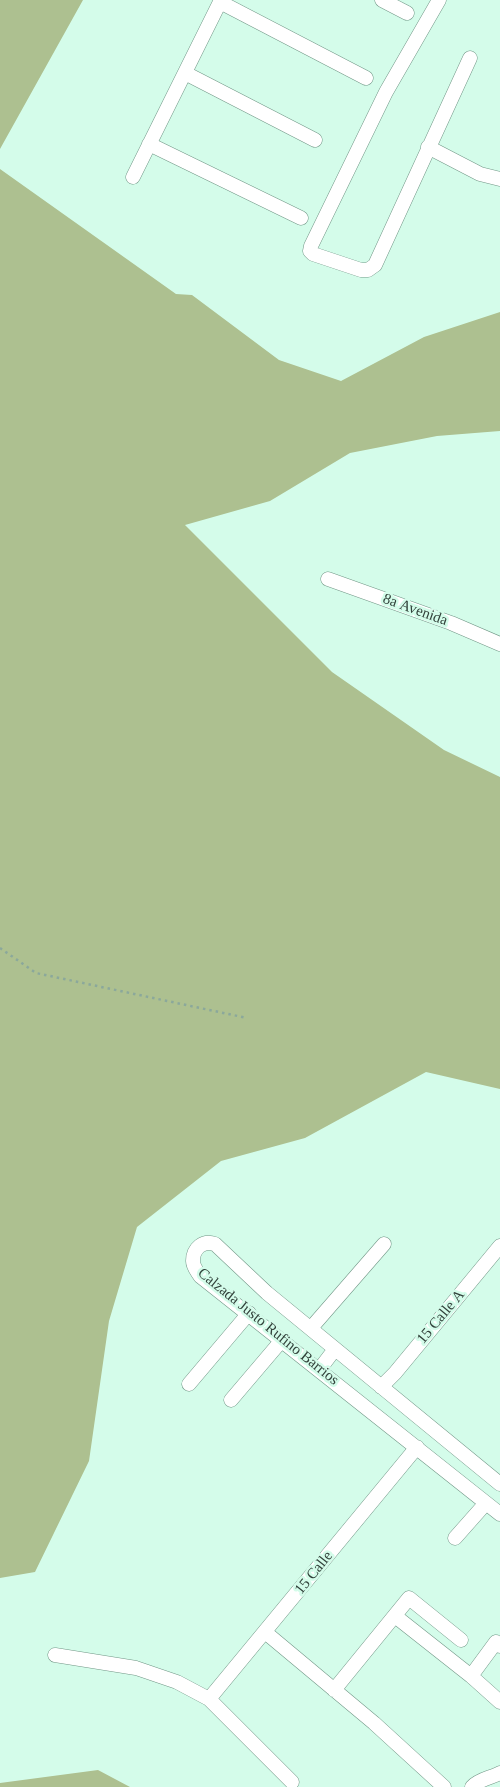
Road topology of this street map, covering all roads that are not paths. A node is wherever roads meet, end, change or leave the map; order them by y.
1 (382, 0) edge
2 (439, 0) edge
3 (220, 1) edge
4 (407, 13) dead end
5 (470, 58) dead end
6 (185, 73) junction
7 (366, 78) dead end
8 (315, 140) dead end
9 (149, 144) junction
10 (428, 147) junction
11 (132, 177) dead end
12 (500, 179) edge
13 (301, 218) dead end
14 (328, 579) dead end
15 (500, 644) edge
16 (384, 1244) dead end
17 (500, 1246) edge
18 (249, 1313) junction
19 (311, 1328) junction
20 (282, 1340) junction
21 (335, 1349) junction
22 (319, 1370) junction
23 (189, 1384) dead end
24 (381, 1387) junction
25 (231, 1400) dead end
26 (417, 1447) junction
27 (500, 1484) edge
28 (486, 1504) junction
29 (500, 1514) edge
30 (455, 1538) dead end
31 (395, 1616) junction
32 (265, 1632) junction
33 (461, 1640) dead end
34 (500, 1646) edge
35 (55, 1655) dead end
36 (471, 1676) junction
37 (334, 1690) junction
38 (209, 1699) junction
39 (500, 1702) edge
40 (500, 1773) edge
41 (292, 1782) dead end
42 (444, 1787) edge
43 (472, 1787) edge

1 - 4 street
2 - 10 street
3 - 6 street
3 - 7 street
5 - 10 street
6 - 8 street
6 - 9 street
9 - 11 street
9 - 13 street
10 - 12 street
14 - 15 street, 8a Avenida
16 - 19 street
17 - 24 street, 15 Calle A
18 - 19 street, Calzada Justo Rufino Barrios
18 - 20 street, Calzada Justo Rufino Barrios
18 - 23 street
19 - 21 street, Calzada Justo Rufino Barrios
20 - 22 street, Calzada Justo Rufino Barrios
20 - 25 street
21 - 22 street
21 - 24 street, Calzada Justo Rufino Barrios
22 - 26 street, Calzada Justo Rufino Barrios
24 - 27 street, Calzada Justo Rufino Barrios
26 - 28 street, Calzada Justo Rufino Barrios
26 - 32 street, 15 Calle
28 - 29 street, Calzada Justo Rufino Barrios
28 - 30 street
31 - 33 street
31 - 36 street
31 - 37 street
32 - 37 street
32 - 38 street, 15 Calle
34 - 36 street
35 - 38 street
36 - 39 street
37 - 42 street
38 - 41 street
40 - 43 street

